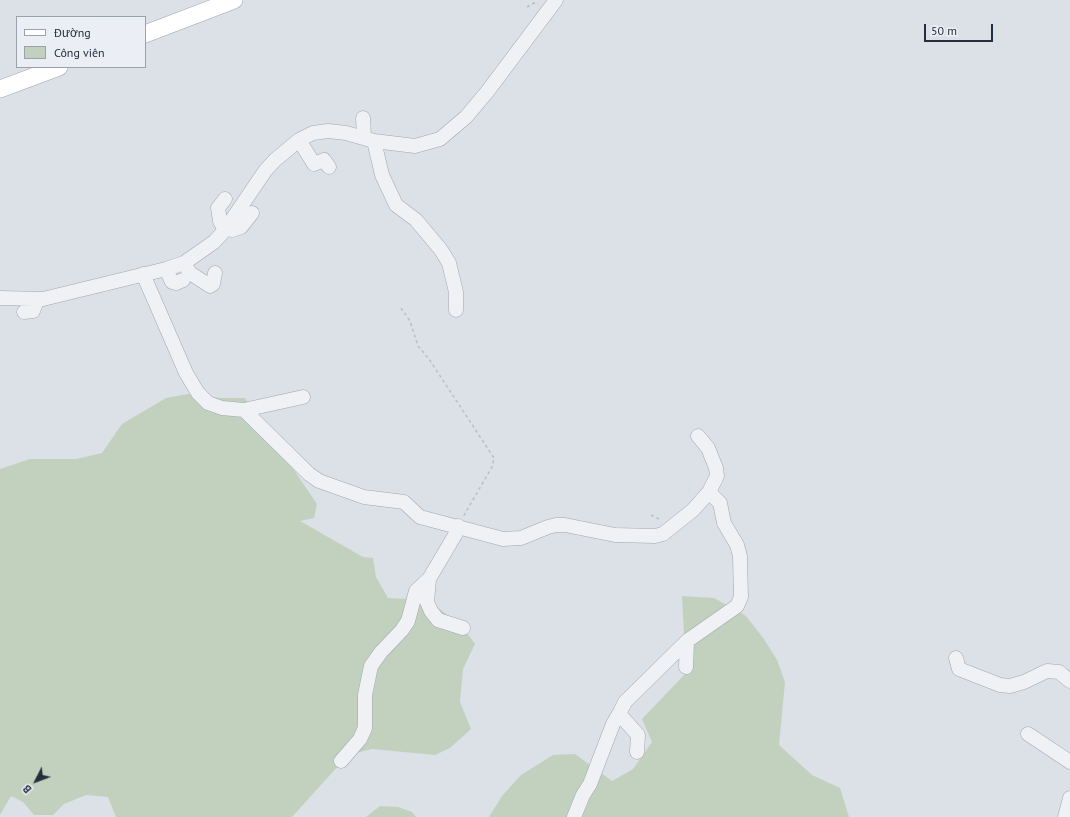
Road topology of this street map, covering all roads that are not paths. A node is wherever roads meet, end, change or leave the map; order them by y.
1 (234, 0) edge
2 (556, 0) edge
3 (146, 34) edge
4 (55, 68) edge
5 (0, 89) edge
6 (363, 118) dead end
7 (369, 139) junction
8 (299, 140) junction
9 (329, 167) dead end
10 (225, 199) dead end
11 (252, 213) dead end
12 (226, 228) junction
13 (184, 263) junction
14 (166, 269) junction
15 (215, 273) dead end
16 (143, 274) junction
17 (183, 280) dead end
18 (0, 298) edge
19 (37, 300) junction
20 (456, 310) dead end
21 (24, 312) dead end
22 (303, 397) dead end
23 (244, 410) junction
24 (698, 436) dead end
25 (709, 492) junction
26 (458, 526) junction
27 (429, 579) junction
28 (462, 628) dead end
29 (687, 641) junction
30 (956, 658) dead end
31 (686, 667) dead end
32 (1070, 681) edge
33 (620, 712) junction
34 (1028, 734) dead end
35 (637, 752) dead end
36 (341, 761) dead end
37 (1070, 762) edge
38 (1070, 798) edge
39 (574, 817) edge
40 (1065, 817) edge

1 - 3 main road
2 - 7 street
4 - 5 main road
6 - 7 street
7 - 8 street
7 - 20 street
8 - 9 street
8 - 12 street
10 - 12 street
11 - 12 street
12 - 13 street
13 - 14 street
13 - 15 street
14 - 16 street
14 - 17 street
16 - 19 street
16 - 23 street
18 - 19 street
19 - 21 street
22 - 23 street
23 - 26 street
24 - 25 street
25 - 26 street
25 - 29 street
26 - 27 street
27 - 28 street
27 - 36 street
29 - 31 street
29 - 33 street
30 - 32 street
33 - 35 street
33 - 39 street
34 - 37 street
38 - 40 street

